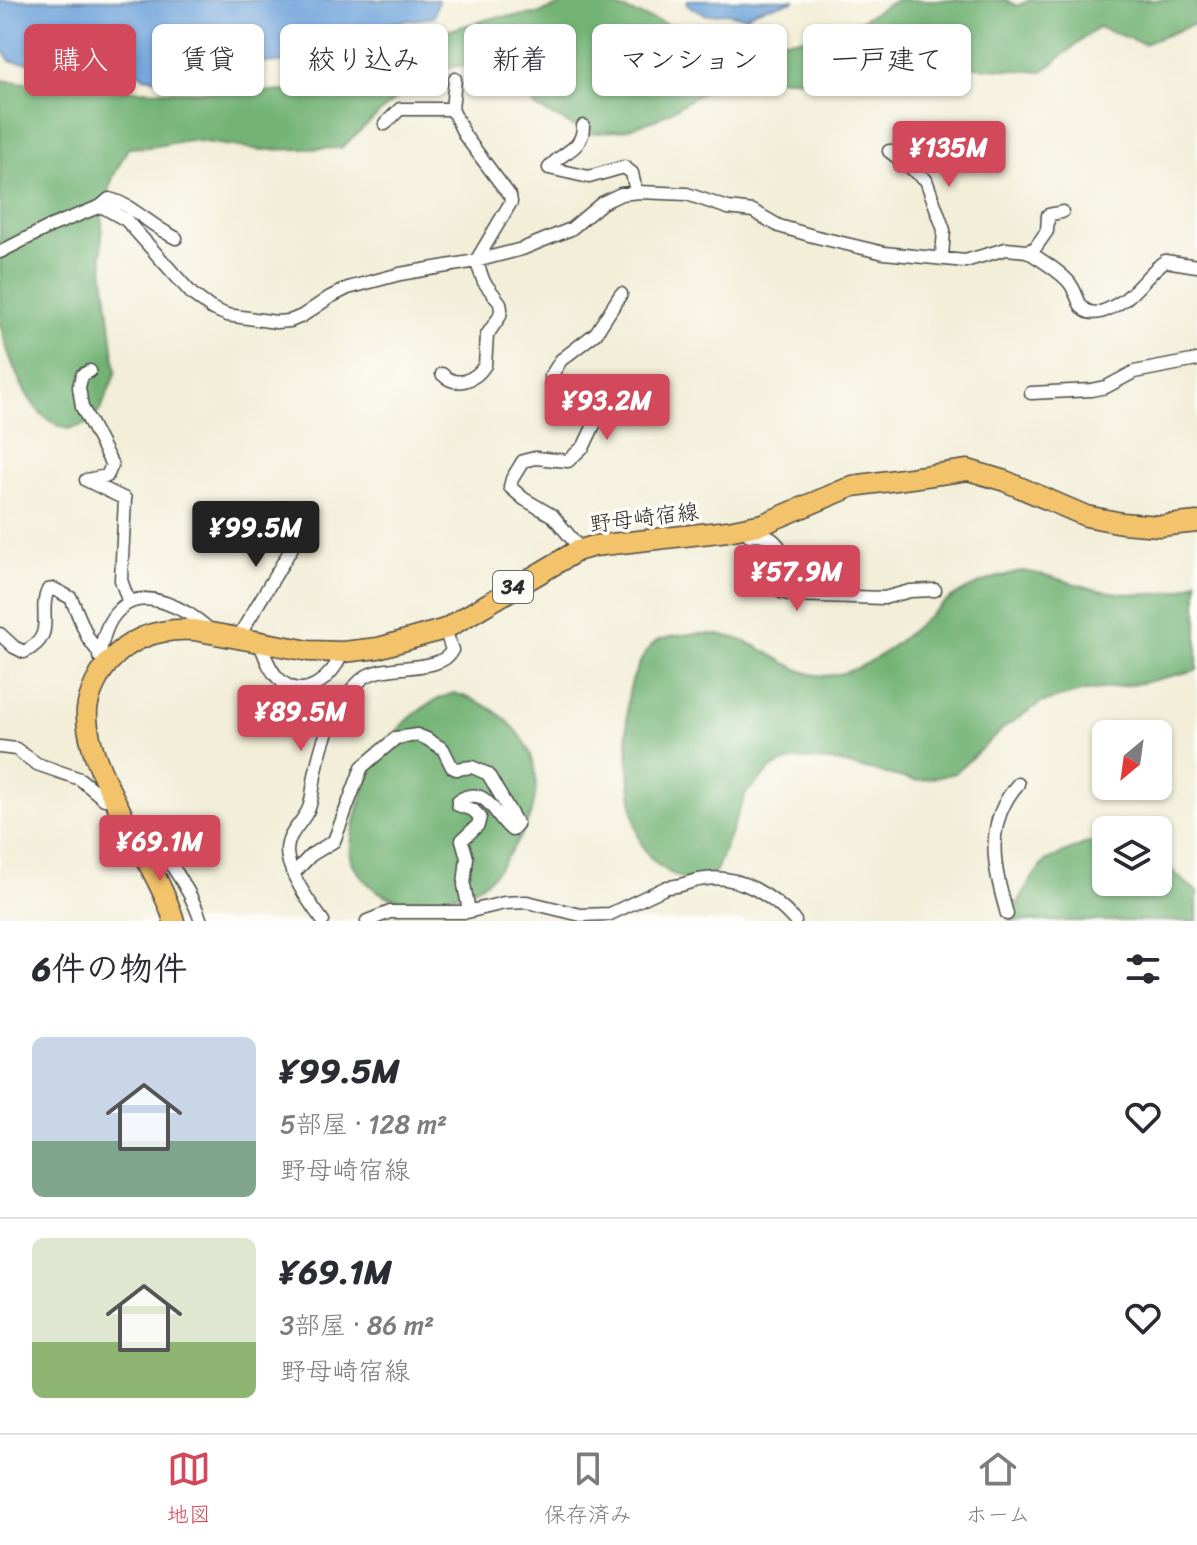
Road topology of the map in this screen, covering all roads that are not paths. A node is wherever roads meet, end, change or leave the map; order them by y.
1 (455, 79) dead end
2 (452, 109) junction
3 (385, 124) dead end
4 (583, 126) dead end
5 (889, 151) dead end
6 (636, 192) junction
7 (101, 206) junction
8 (1062, 212) dead end
9 (176, 238) dead end
10 (1027, 251) junction
11 (0, 252) edge
12 (942, 257) junction
13 (476, 261) junction
14 (1197, 266) edge
15 (621, 294) dead end
16 (1197, 360) edge
17 (90, 371) dead end
18 (442, 374) dead end
19 (1031, 393) dead end
20 (305, 513) dead end
21 (1197, 522) edge
22 (733, 530) junction
23 (581, 550) junction
24 (935, 590) dead end
25 (129, 603) junction
26 (445, 629) junction
27 (212, 633) junction
28 (0, 634) edge
29 (237, 639) junction
30 (260, 644) junction
31 (343, 652) junction
32 (100, 663) junction
33 (0, 747) edge
34 (1018, 784) dead end
35 (115, 799) junction
36 (132, 831) junction
37 (294, 873) junction
38 (469, 911) junction
39 (1007, 914) dead end
40 (174, 921) edge
41 (201, 921) edge
42 (323, 921) edge
43 (367, 921) edge
44 (795, 921) edge

1 - 2 street
2 - 3 street
2 - 13 street
4 - 6 street
5 - 12 street
6 - 12 street
6 - 13 street
7 - 9 street
7 - 11 street
7 - 13 street
8 - 10 street
10 - 12 street
10 - 14 street
13 - 18 street
15 - 23 street
16 - 19 street
17 - 25 street
20 - 29 street
21 - 22 main road, 野母崎宿線 / 34
22 - 23 main road, 野母崎宿線 / 34
22 - 24 street
23 - 26 main road, 野母崎宿線 / 34
25 - 27 street
25 - 32 street
26 - 31 main road, 野母崎宿線 / 34
26 - 37 street
27 - 29 main road, 野母崎宿線 / 34
27 - 32 main road, 野母崎宿線 / 34
28 - 32 street
29 - 30 main road, 野母崎宿線 / 34
30 - 31 main road, 野母崎宿線 / 34
30 - 31 street
32 - 35 main road, 野母崎宿線 / 34
33 - 35 street
34 - 39 street
35 - 36 main road, 野母崎宿線 / 34
36 - 40 main road, 野母崎宿線 / 34
36 - 41 street
37 - 38 street
37 - 42 street
38 - 43 street
38 - 44 street

